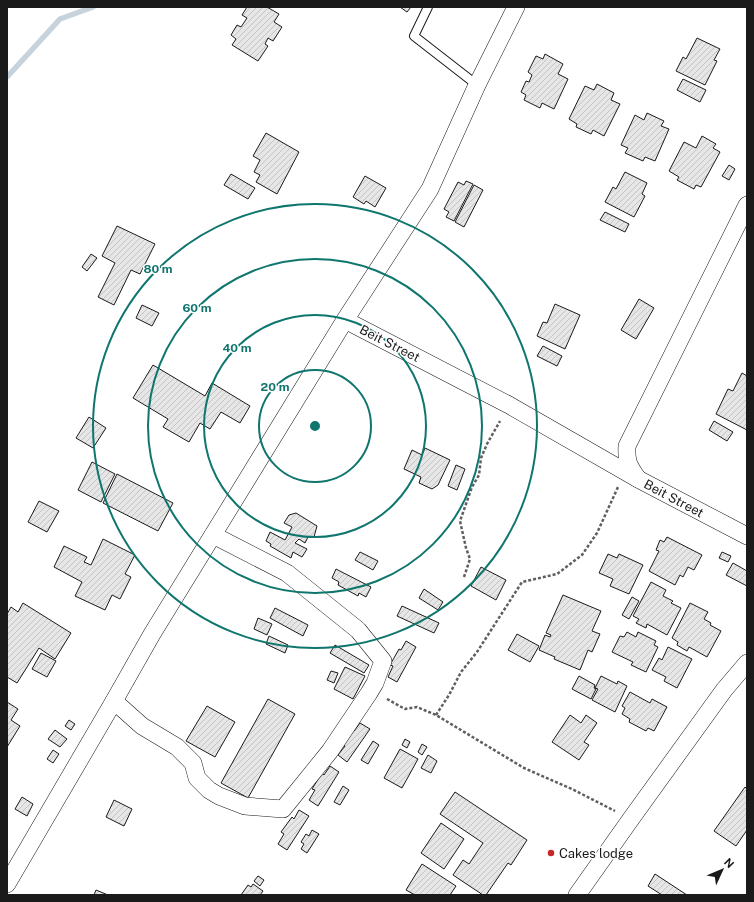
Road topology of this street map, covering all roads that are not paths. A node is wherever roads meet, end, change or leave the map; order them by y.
1 (428, 7) edge
2 (516, 7) edge
3 (477, 85) junction
4 (747, 205) edge
5 (346, 320) junction
6 (638, 479) junction
7 (213, 535) junction
8 (747, 536) edge
9 (747, 663) edge
10 (114, 701) junction
11 (7, 884) edge
12 (577, 895) edge

1 - 3 lane
2 - 3 street, Beit Street
3 - 5 street, Beit Street
4 - 6 street
5 - 6 street, Beit Street
5 - 7 street
6 - 8 street, Beit Street
7 - 10 street
7 - 10 street
9 - 12 street
10 - 11 street

